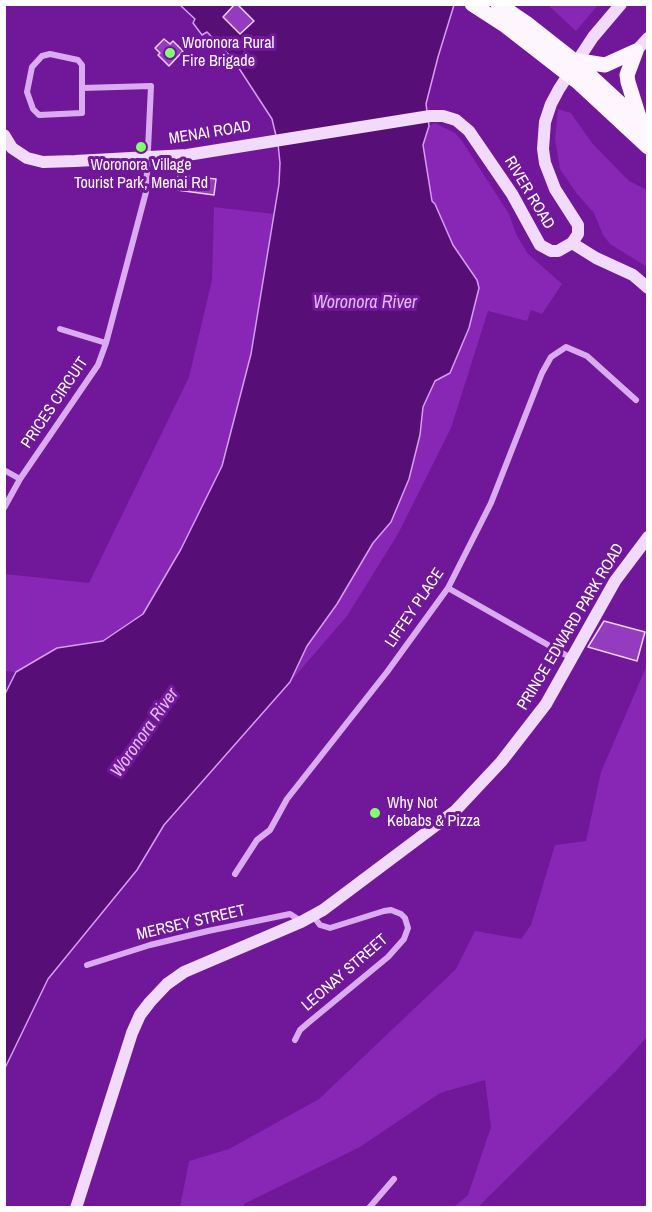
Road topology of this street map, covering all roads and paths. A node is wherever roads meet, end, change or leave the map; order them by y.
1 (472, 4) edge
2 (498, 4) edge
3 (621, 4) edge
4 (648, 38) edge
5 (636, 51) junction
6 (592, 76) junction
7 (82, 88) junction
8 (430, 116) joint
9 (644, 126) edge
10 (4, 135) edge
11 (648, 147) edge
12 (149, 158) junction
13 (578, 225) junction
14 (572, 243) junction
15 (558, 251) junction
16 (596, 258) junction
17 (648, 288) edge
18 (60, 329) dead end
19 (106, 343) junction
20 (636, 400) dead end
21 (4, 470) edge
22 (20, 479) junction
23 (4, 508) edge
24 (648, 537) edge
25 (448, 588) junction
26 (572, 658) junction
27 (235, 874) dead end
28 (313, 916) junction
29 (301, 922) junction
30 (87, 965) dead end
31 (295, 1040) dead end
32 (394, 1179) dead end
33 (76, 1208) edge
34 (369, 1208) edge

1 - 6 main road
2 - 6 main road
3 - 13 street, RIVER ROAD
4 - 5 street
5 - 6 main road
5 - 9 main road
6 - 9 main road
6 - 11 main road
7 - 7 street
7 - 12 street, PRICES CIRCUIT
8 - 12 street, MENAI ROAD
8 - 15 street, RIVER ROAD
10 - 12 street, MENAI ROAD
12 - 19 street, PRICES CIRCUIT
13 - 14 street, RIVER ROAD
13 - 16 street
14 - 15 street, RIVER ROAD
14 - 16 street
15 - 16 street
16 - 17 street
18 - 19 street, PRICES CIRCUIT
19 - 22 street, PRICES CIRCUIT
20 - 25 street, LIFFEY PLACE
21 - 22 street
22 - 23 street, PRICES CIRCUIT
24 - 26 street, PRINCE EDWARD PARK ROAD
25 - 26 street
25 - 27 street, LIFFEY PLACE
26 - 28 street, PRINCE EDWARD PARK ROAD
28 - 29 street, PRINCE EDWARD PARK ROAD
28 - 31 street, LEONAY STREET
29 - 30 street, MERSEY STREET
29 - 33 street, PRINCE EDWARD PARK ROAD
32 - 34 street

